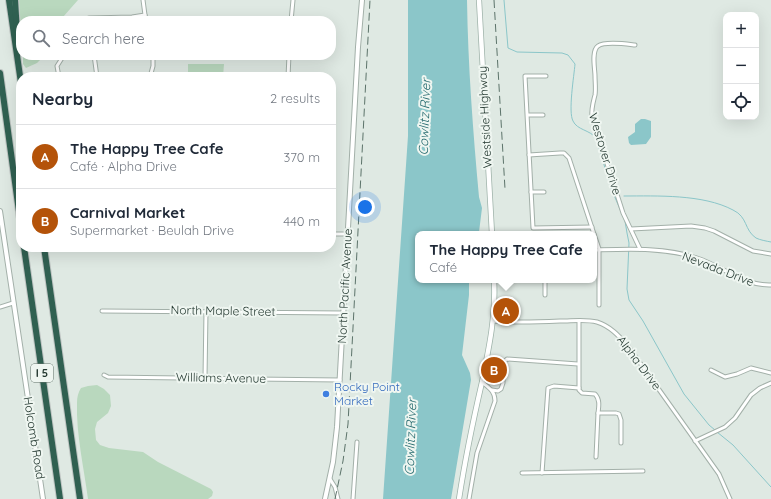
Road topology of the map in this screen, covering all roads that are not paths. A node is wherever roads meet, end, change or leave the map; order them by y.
1 (9, 0) edge
2 (15, 0) edge
3 (143, 0) edge
4 (293, 0) edge
5 (362, 0) edge
6 (479, 0) edge
7 (144, 15) joint
8 (16, 16) edge
9 (138, 16) edge
10 (292, 16) edge
11 (635, 45) dead end
12 (16, 48) edge
13 (18, 60) edge
14 (20, 60) edge
15 (61, 60) edge
16 (95, 60) edge
17 (153, 60) edge
18 (289, 60) edge
19 (19, 72) edge
20 (21, 72) edge
21 (58, 72) edge
22 (96, 72) edge
23 (152, 72) edge
24 (288, 72) edge
25 (0, 73) edge
26 (546, 76) dead end
27 (0, 90) edge
28 (5, 111) junction
29 (528, 115) junction
30 (543, 115) dead end
31 (529, 155) junction
32 (16, 190) edge
33 (531, 192) junction
34 (544, 192) dead end
35 (0, 211) edge
36 (592, 227) junction
37 (631, 229) junction
38 (492, 231) edge
39 (593, 231) edge
40 (336, 234) edge
41 (347, 234) junction
42 (597, 243) edge
43 (599, 249) junction
44 (640, 250) junction
45 (25, 252) edge
46 (45, 252) edge
47 (771, 254) edge
48 (494, 283) edge
49 (545, 283) edge
50 (771, 285) edge
51 (545, 295) dead end
52 (13, 303) junction
53 (599, 305) dead end
54 (0, 307) edge
55 (102, 311) dead end
56 (206, 311) junction
57 (343, 313) junction
58 (493, 321) junction
59 (579, 321) junction
60 (578, 364) junction
61 (711, 370) dead end
62 (771, 373) edge
63 (104, 375) dead end
64 (205, 378) junction
65 (340, 380) junction
66 (482, 382) junction
67 (771, 383) edge
68 (578, 388) junction
69 (492, 390) junction
70 (598, 413) junction
71 (695, 441) junction
72 (357, 442) dead end
73 (621, 443) dead end
74 (596, 457) dead end
75 (642, 471) dead end
76 (522, 473) dead end
77 (542, 473) junction
78 (330, 478) junction
79 (43, 499) edge
80 (60, 499) edge
81 (80, 499) edge
82 (325, 499) edge
83 (338, 499) edge
84 (353, 499) edge
85 (459, 499) edge
86 (469, 499) edge
87 (730, 499) edge

1 - 12 highway
2 - 8 highway
3 - 7 street
4 - 10 street
5 - 41 street, North Pacific Avenue
6 - 38 main road, Westside Highway
7 - 9 street
11 - 37 street, Westover Drive
13 - 19 highway
14 - 20 highway
15 - 21 street
16 - 22 street
17 - 23 street
18 - 24 street
25 - 28 highway
26 - 29 street
27 - 28 highway
28 - 32 highway
29 - 30 street
29 - 31 street
31 - 33 street
31 - 36 street
33 - 34 street
33 - 36 street
35 - 52 street, Holcomb Road
36 - 39 street
37 - 44 street, Westover Drive
37 - 47 street
40 - 41 street
41 - 57 street, North Pacific Avenue
42 - 43 street
43 - 44 street, Nevada Drive
43 - 53 street
44 - 50 street, Nevada Drive
45 - 80 highway, I 5
46 - 81 highway, I 5
48 - 58 main road
49 - 51 street
52 - 54 street
52 - 79 street, Holcomb Road
55 - 56 street, North Maple Street
56 - 57 street, North Maple Street
56 - 64 street
57 - 65 street, North Pacific Avenue
58 - 59 street, Alpha Drive
58 - 66 main road
59 - 60 street
59 - 71 street, Alpha Drive
60 - 68 street
60 - 69 street
61 - 62 street
63 - 64 street, Williams Avenue
64 - 65 street, Williams Avenue
65 - 78 street, North Pacific Avenue
66 - 69 street
66 - 85 main road
67 - 71 street
68 - 70 street
68 - 77 street
69 - 86 street
70 - 73 street
70 - 74 street
71 - 87 street, Alpha Drive
72 - 84 street
75 - 77 street
76 - 77 street
78 - 82 street, North Pacific Avenue
78 - 83 street

